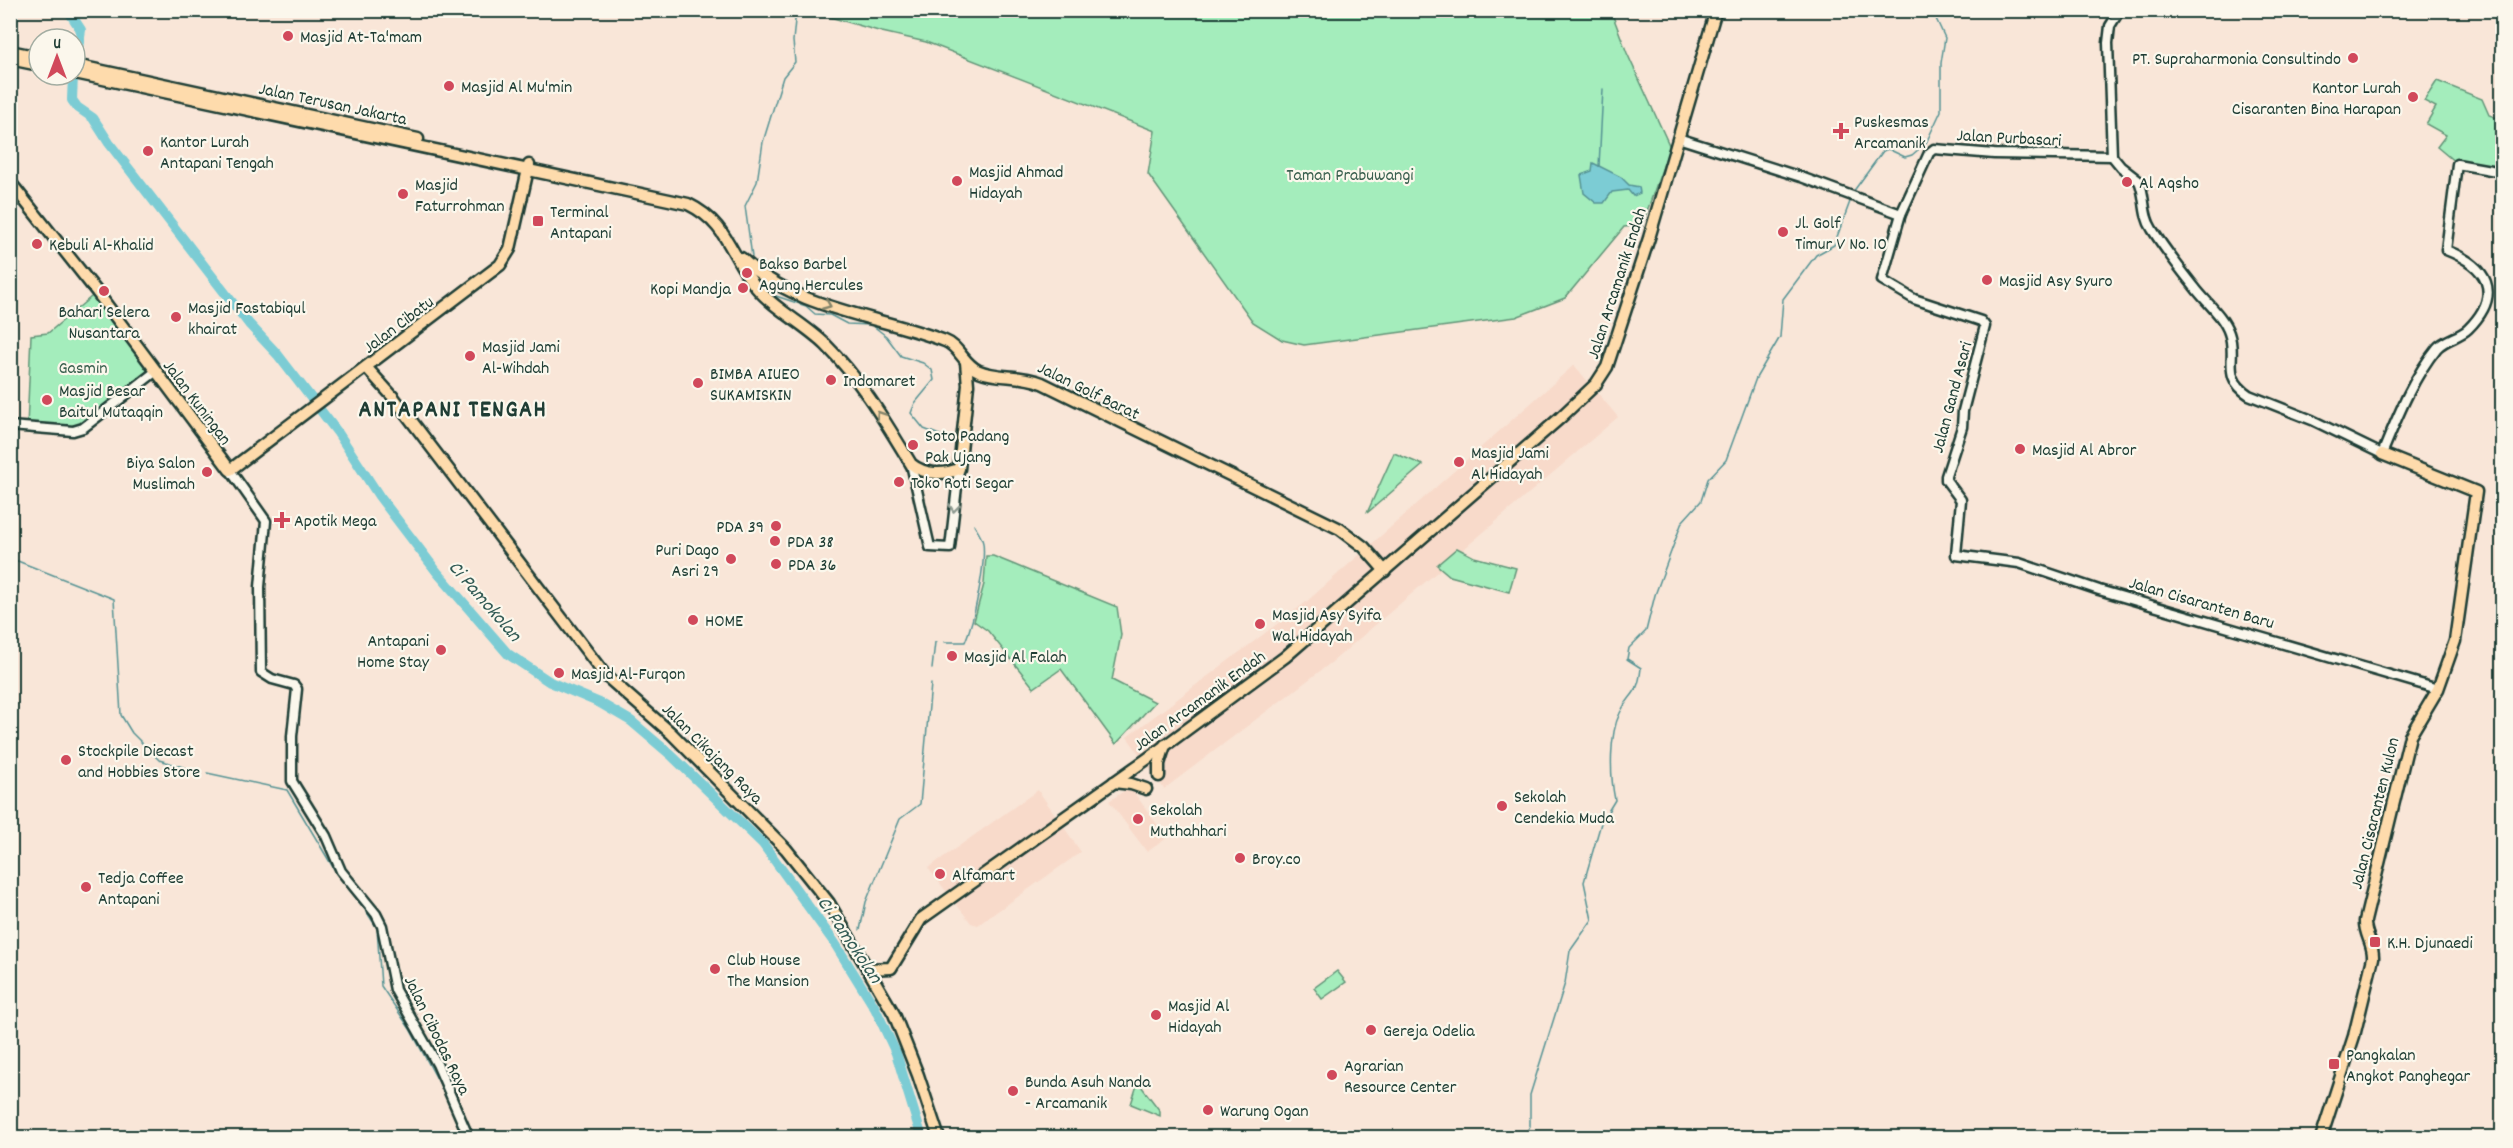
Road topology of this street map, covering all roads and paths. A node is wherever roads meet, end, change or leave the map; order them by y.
1 (1716, 10) edge
2 (2120, 10) edge
3 (10, 51) edge
4 (27, 55) edge
5 (10, 59) edge
6 (27, 63) edge
7 (87, 71) edge
8 (1678, 138) junction
9 (2112, 156) junction
10 (529, 168) junction
11 (2502, 172) edge
12 (10, 182) edge
13 (1901, 214) junction
14 (741, 258) junction
15 (760, 274) junction
16 (755, 287) junction
17 (1983, 322) joint
18 (966, 362) junction
19 (367, 368) junction
20 (155, 372) junction
21 (987, 373) junction
22 (968, 386) junction
23 (10, 426) edge
24 (2382, 454) junction
25 (911, 464) junction
26 (958, 469) junction
27 (230, 470) junction
28 (1956, 555) joint
29 (1385, 571) junction
30 (261, 672) joint
31 (2438, 689) junction
32 (1165, 745) junction
33 (1159, 776) dead end
34 (1114, 782) junction
35 (1146, 789) dead end
36 (868, 969) junction
37 (469, 1137) edge
38 (939, 1137) edge
39 (2321, 1137) edge

1 - 8 main road, Jalan Arcamanik Endah
2 - 9 street
3 - 4 main road
5 - 6 main road
7 - 10 main road, Jalan Terusan Jakarta
8 - 13 street
8 - 29 main road, Jalan Arcamanik Endah
9 - 13 street, Jalan Purbasari
9 - 24 street
10 - 14 main road, Jalan Terusan Jakarta
10 - 19 main road, Jalan Cibatu
11 - 24 street
12 - 20 main road, Jalan Kuningan
13 - 17 street, Jalan Purbasari
14 - 15 main road, Jalan Golf Barat
14 - 16 main road, Jalan Terusan Jakarta
15 - 16 main road
15 -> 18 main road, Jalan Golf Barat
25 -> 16 main road, Jalan Terusan Jakarta
17 - 28 street, Jalan Gand Asari
18 - 21 main road, Jalan Golf Barat
18 - 22 main road
19 - 27 main road, Jalan Cibatu
19 - 36 main road, Jalan Cikajang Raya
20 - 23 street
20 - 27 main road, Jalan Kuningan
21 - 22 main road
21 - 29 main road, Jalan Golf Barat
22 - 26 main road
24 - 31 main road, Jalan Cisaranten Kulon
25 - 26 main road
26 -> 25 street
27 - 30 street, Jalan Kuningan
28 - 31 street, Jalan Cisaranten Baru
29 - 32 main road, Jalan Arcamanik Endah
30 - 37 street, Jalan Cibodas Raya
31 - 39 main road, Jalan Cisaranten Kulon
32 - 33 main road
32 - 34 main road, Jalan Arcamanik Endah
34 - 35 main road
34 - 36 main road, Jalan Arcamanik Endah
36 - 38 main road, Jalan Cikajang Raya

